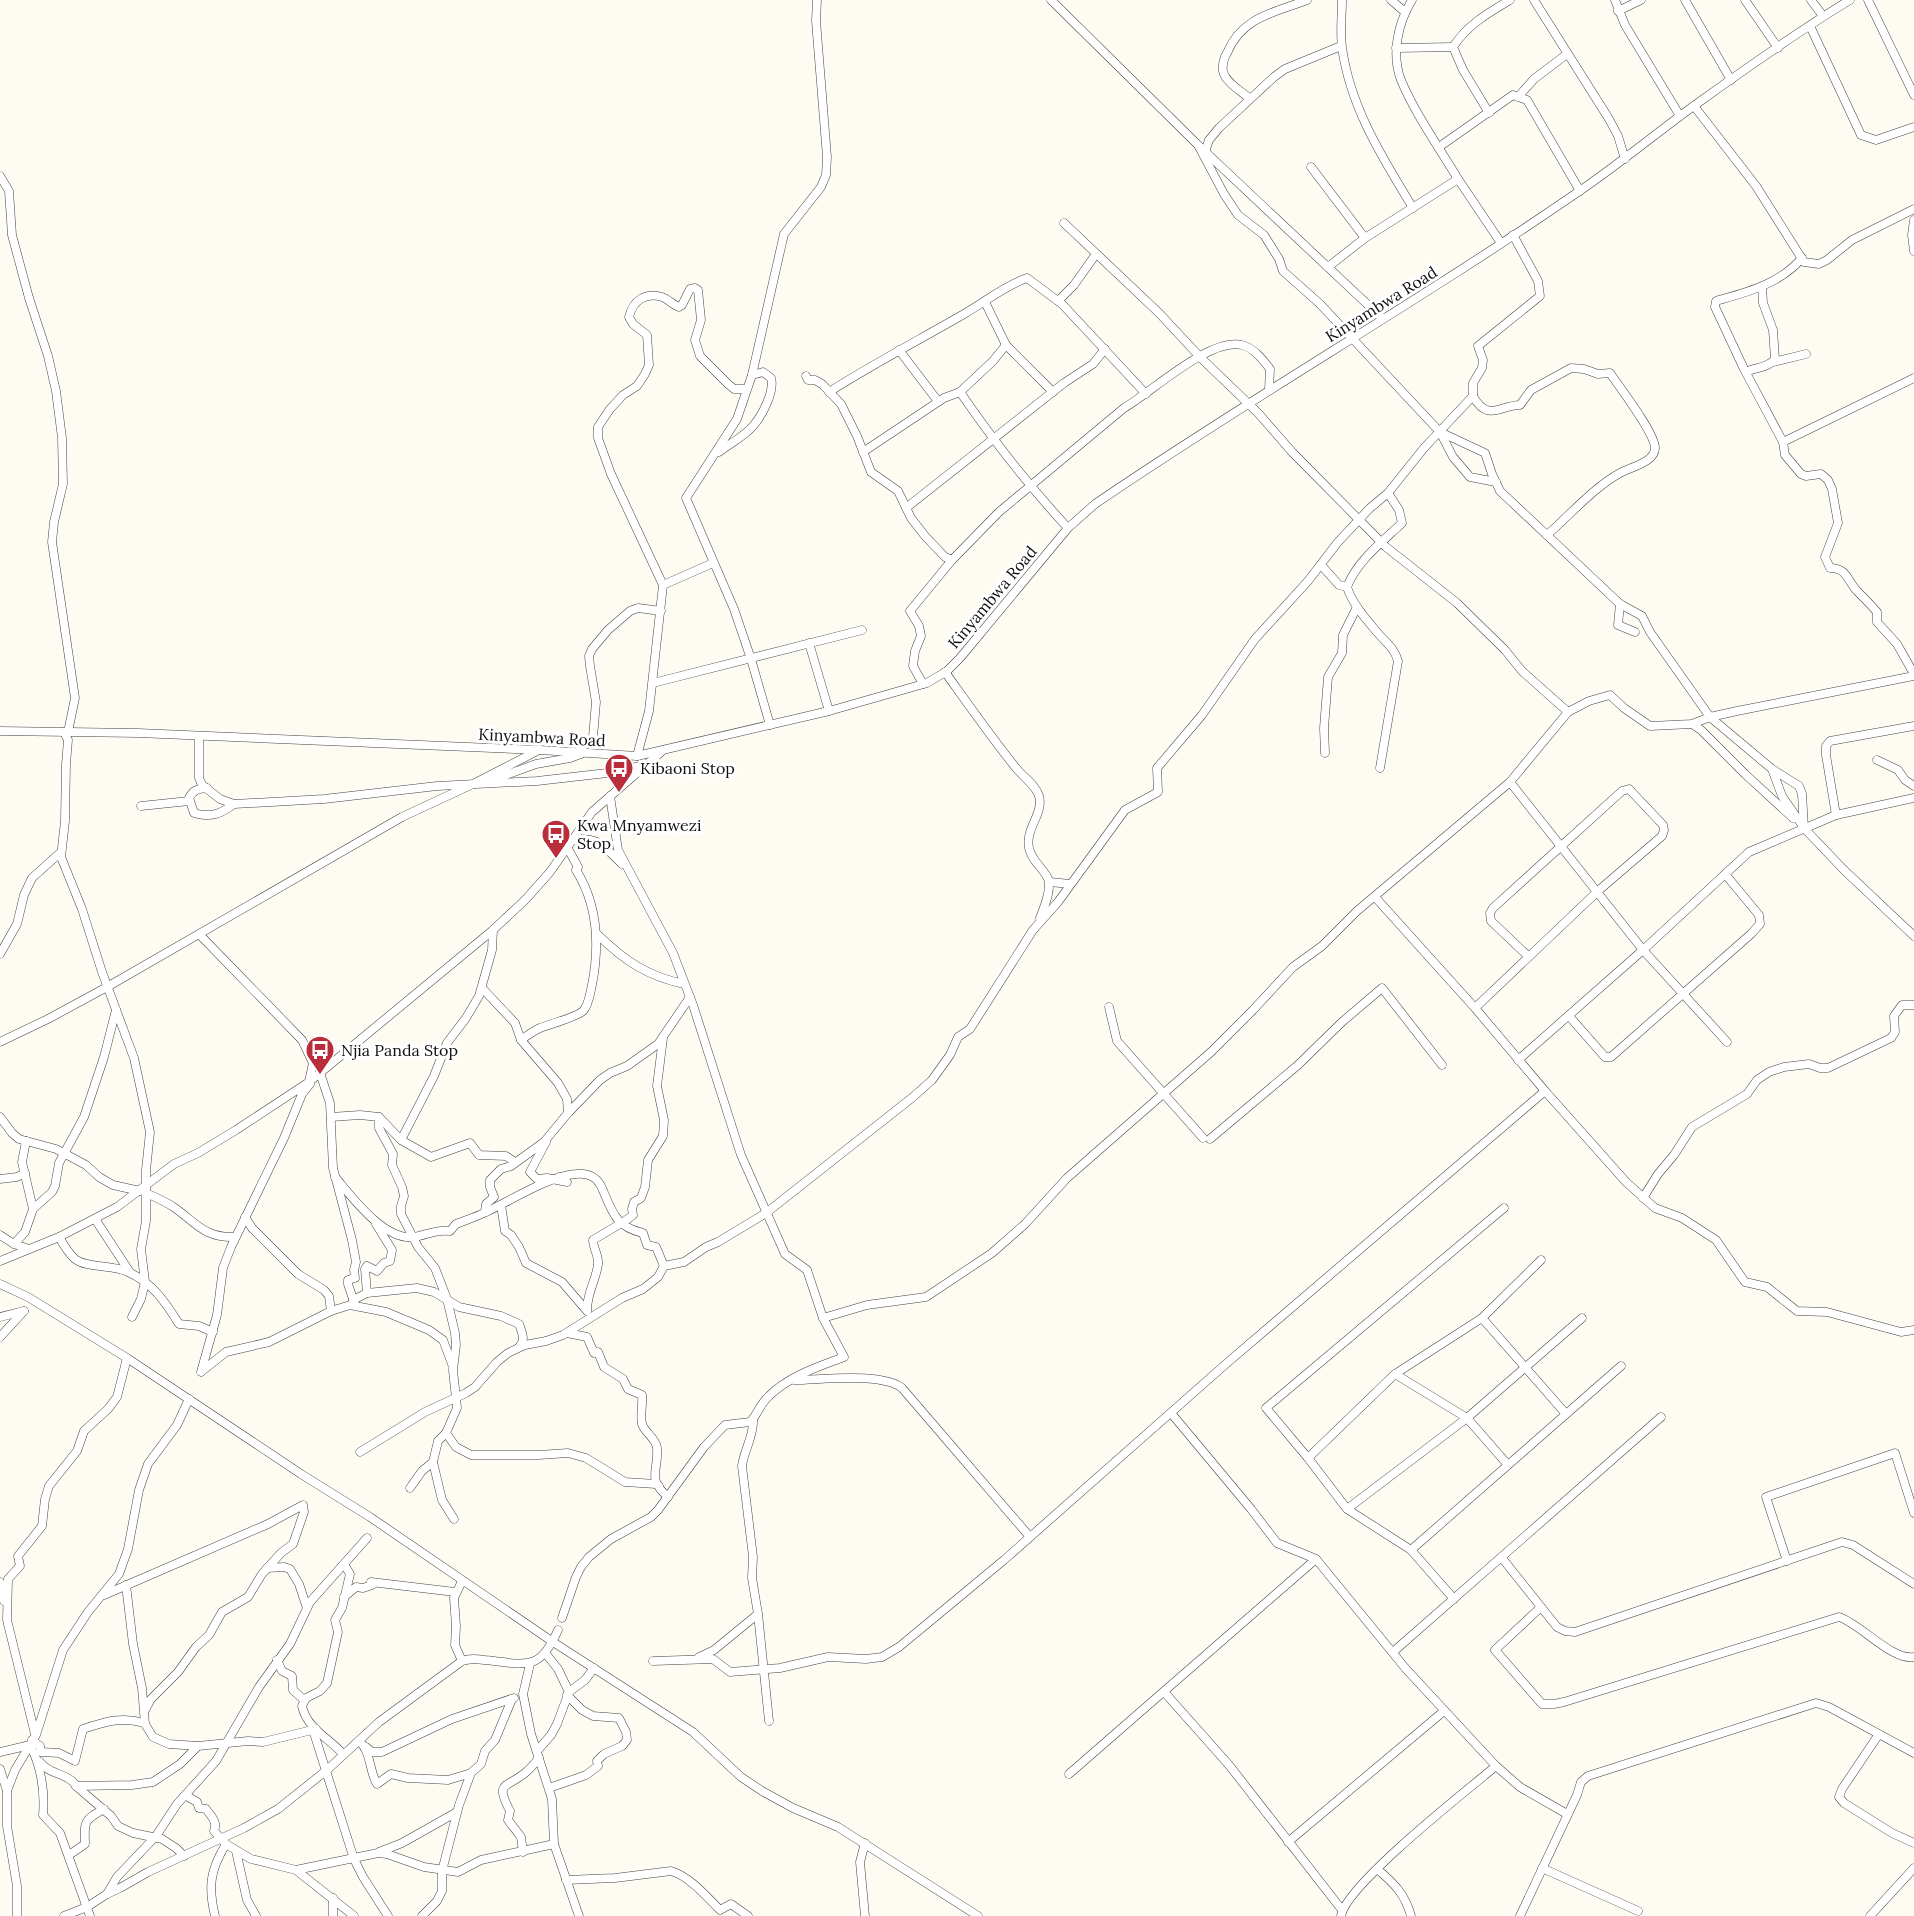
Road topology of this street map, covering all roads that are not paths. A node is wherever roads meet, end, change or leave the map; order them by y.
1 (818, 0) edge
2 (1051, 0) edge
3 (1307, 0) edge
4 (1342, 0) edge
5 (1391, 0) edge
6 (1412, 0) edge
7 (1510, 0) edge
8 (1533, 0) edge
9 (1615, 0) edge
10 (1641, 0) edge
11 (1685, 0) edge
12 (1745, 0) edge
13 (1811, 0) edge
14 (1850, 0) edge
15 (1868, 0) edge
16 (1618, 11) junction
17 (1405, 12) junction
18 (1823, 16) junction
19 (1809, 26) junction
20 (1341, 46) junction
21 (1454, 47) junction
22 (1396, 48) junction
23 (1778, 48) junction
24 (1567, 54) junction
25 (1731, 80) junction
26 (1914, 95) edge
27 (1518, 97) junction
28 (1249, 98) junction
29 (1694, 106) junction
30 (1489, 113) junction
31 (1680, 116) junction
32 (1914, 126) edge
33 (1198, 145) junction
34 (1439, 147) junction
35 (1205, 152) junction
36 (1625, 159) junction
37 (1311, 167) dead end
38 (0, 176) edge
39 (1458, 179) junction
40 (1580, 191) junction
41 (1413, 208) junction
42 (1914, 209) edge
43 (1914, 220) edge
44 (1064, 224) dead end
45 (1513, 235) junction
46 (1365, 238) junction
47 (1501, 243) junction
48 (1914, 251) edge
49 (1096, 254) junction
50 (1802, 258) junction
51 (1328, 267) junction
52 (1762, 287) junction
53 (1058, 301) junction
54 (985, 302) junction
55 (1383, 319) junction
56 (1352, 338) junction
57 (1006, 345) junction
58 (1105, 349) junction
59 (899, 350) junction
60 (1806, 354) dead end
61 (1200, 357) junction
62 (1773, 362) junction
63 (1746, 372) junction
64 (752, 375) junction
65 (806, 376) dead end
66 (1914, 378) edge
67 (746, 389) junction
68 (1269, 390) junction
69 (829, 392) junction
70 (960, 392) junction
71 (1053, 392) junction
72 (1146, 394) junction
73 (1473, 396) junction
74 (938, 400) dead end
75 (1247, 404) junction
76 (1440, 432) junction
77 (992, 439) junction
78 (1783, 442) junction
79 (863, 452) junction
80 (715, 455) junction
81 (1496, 482) junction
82 (1030, 487) junction
83 (1388, 493) junction
84 (906, 508) junction
85 (1359, 520) junction
86 (1068, 528) junction
87 (1547, 535) junction
88 (1382, 543) junction
89 (952, 560) junction
90 (713, 562) junction
91 (1321, 565) junction
92 (663, 585) junction
93 (1347, 587) junction
94 (1620, 604) junction
95 (1357, 607) junction
96 (661, 611) junction
97 (862, 630) dead end
98 (1635, 632) dead end
99 (809, 644) junction
100 (751, 659) junction
101 (945, 672) junction
102 (1914, 675) edge
103 (653, 683) junction
104 (923, 684) junction
105 (829, 711) junction
106 (1568, 712) junction
107 (1710, 717) junction
108 (1692, 724) junction
109 (770, 725) junction
110 (1914, 726) edge
111 (0, 731) edge
112 (66, 732) junction
113 (199, 736) junction
114 (540, 750) junction
115 (662, 751) junction
116 (581, 752) junction
117 (1325, 753) dead end
118 (637, 756) junction
119 (1877, 760) dead end
120 (647, 764) junction
121 (1380, 768) dead end
122 (1772, 769) junction
123 (1510, 782) junction
124 (474, 784) junction
125 (1914, 786) edge
126 (207, 788) junction
127 (610, 796) junction
128 (1914, 798) edge
129 (189, 801) junction
130 (234, 804) junction
131 (141, 806) dead end
132 (1836, 815) junction
133 (1804, 828) junction
134 (569, 844) junction
135 (1560, 845) junction
136 (61, 852) junction
137 (626, 867) junction
138 (1725, 874) junction
139 (1050, 882) junction
140 (1070, 884) junction
141 (1598, 891) junction
142 (1375, 897) junction
143 (1037, 926) junction
144 (493, 930) junction
145 (199, 934) junction
146 (598, 935) junction
147 (1914, 936) edge
148 (1643, 950) junction
149 (0, 954) edge
150 (1528, 956) junction
151 (684, 984) junction
152 (107, 987) junction
153 (482, 988) junction
154 (1684, 993) junction
155 (690, 997) junction
156 (1914, 1005) edge
157 (1109, 1007) dead end
158 (1475, 1008) junction
159 (116, 1010) junction
160 (1569, 1016) junction
161 (663, 1038) junction
162 (520, 1040) junction
163 (0, 1042) edge
164 (1727, 1042) dead end
165 (1518, 1060) junction
166 (1442, 1065) dead end
167 (315, 1078) junction
168 (1545, 1091) junction
169 (1163, 1094) junction
170 (568, 1113) junction
171 (331, 1117) junction
172 (379, 1117) junction
173 (0, 1118) edge
174 (550, 1136) junction
175 (401, 1140) junction
176 (26, 1141) junction
177 (64, 1154) junction
178 (514, 1162) junction
179 (25, 1173) junction
180 (335, 1177) junction
181 (0, 1179) edge
182 (557, 1179) junction
183 (144, 1190) junction
184 (1643, 1197) junction
185 (501, 1205) junction
186 (1504, 1208) dead end
187 (33, 1209) junction
188 (485, 1212) junction
189 (766, 1213) junction
190 (245, 1217) junction
191 (95, 1219) junction
192 (373, 1220) junction
193 (621, 1224) junction
194 (0, 1235) edge
195 (59, 1237) junction
196 (412, 1237) junction
197 (235, 1238) junction
198 (14, 1244) junction
199 (29, 1249) junction
200 (1541, 1260) dead end
201 (0, 1261) edge
202 (664, 1266) junction
203 (130, 1272) junction
204 (145, 1282) junction
205 (0, 1284) edge
206 (367, 1293) junction
207 (447, 1299) junction
208 (354, 1303) junction
209 (586, 1310) junction
210 (331, 1311) junction
211 (0, 1317) edge
212 (132, 1317) dead end
213 (592, 1317) junction
214 (823, 1318) junction
215 (1482, 1318) junction
216 (1582, 1318) dead end
217 (1914, 1330) edge
218 (213, 1332) junction
219 (567, 1333) junction
220 (0, 1337) edge
221 (517, 1348) junction
222 (127, 1358) junction
223 (453, 1365) junction
224 (1621, 1366) dead end
225 (1526, 1367) junction
226 (1395, 1374) junction
227 (789, 1381) junction
228 (189, 1399) junction
229 (456, 1399) junction
230 (1171, 1413) junction
231 (1566, 1414) junction
232 (1661, 1417) dead end
233 (1467, 1418) junction
234 (753, 1420) junction
235 (446, 1433) junction
236 (360, 1452) dead end
237 (1308, 1458) junction
238 (432, 1462) junction
239 (1508, 1465) junction
240 (659, 1486) junction
241 (410, 1488) dead end
242 (668, 1497) junction
243 (1347, 1509) junction
244 (1914, 1513) edge
245 (454, 1519) dead end
246 (1030, 1537) junction
247 (368, 1538) dead end
248 (1411, 1550) junction
249 (1502, 1558) junction
250 (1316, 1559) junction
251 (1787, 1561) junction
252 (344, 1564) junction
253 (267, 1568) junction
254 (1914, 1571) edge
255 (462, 1581) junction
256 (0, 1582) edge
257 (1910, 1582) edge
258 (126, 1586) junction
259 (455, 1592) junction
260 (104, 1595) junction
261 (344, 1597) junction
262 (1454, 1599) junction
263 (1541, 1607) junction
264 (307, 1608) junction
265 (7, 1613) junction
266 (758, 1614) junction
267 (562, 1618) dead end
268 (558, 1630) dead end
269 (553, 1642) junction
270 (1393, 1652) junction
271 (546, 1654) junction
272 (1914, 1657) edge
273 (689, 1659) junction
274 (277, 1660) junction
275 (462, 1661) junction
276 (654, 1661) dead end
277 (530, 1664) junction
278 (594, 1668) junction
279 (763, 1669) junction
280 (568, 1693) junction
281 (1165, 1693) junction
282 (523, 1694) junction
283 (512, 1698) junction
284 (304, 1700) junction
285 (145, 1710) junction
286 (1444, 1711) junction
287 (769, 1721) dead end
288 (144, 1723) dead end
289 (314, 1730) junction
290 (1879, 1734) junction
291 (32, 1740) junction
292 (226, 1744) junction
293 (361, 1744) junction
294 (198, 1746) junction
295 (0, 1752) edge
296 (1914, 1753) edge
297 (343, 1754) junction
298 (538, 1754) junction
299 (37, 1759) junction
300 (1496, 1767) junction
301 (0, 1769) edge
302 (327, 1770) junction
303 (471, 1773) junction
304 (1069, 1774) dead end
305 (76, 1786) junction
306 (549, 1788) junction
307 (7, 1791) junction
308 (186, 1795) junction
309 (104, 1809) junction
310 (457, 1812) junction
311 (1567, 1814) junction
312 (3, 1819) edge
313 (156, 1836) junction
314 (224, 1842) junction
315 (1288, 1842) junction
316 (865, 1843) junction
317 (1914, 1843) edge
318 (554, 1844) junction
319 (236, 1851) junction
320 (523, 1852) junction
321 (378, 1853) junction
322 (69, 1855) junction
323 (184, 1856) junction
324 (354, 1859) junction
325 (1542, 1868) junction
326 (1914, 1868) edge
327 (1377, 1869) junction
328 (296, 1870) junction
329 (442, 1871) junction
330 (566, 1880) junction
331 (107, 1894) junction
332 (333, 1898) junction
333 (87, 1906) junction
334 (1638, 1911) dead end
335 (1342, 1913) edge
336 (17, 1916) edge
337 (64, 1916) edge
338 (90, 1916) edge
339 (215, 1916) edge
340 (256, 1916) edge
341 (333, 1916) edge
342 (354, 1916) edge
343 (388, 1916) edge
344 (422, 1916) edge
345 (579, 1916) edge
346 (748, 1916) edge
347 (865, 1916) edge
348 (978, 1916) edge
349 (1411, 1916) edge
350 (1520, 1916) edge
351 (1870, 1916) edge

1 - 64 street
2 - 33 street
3 - 28 street
4 - 20 street
5 - 17 street
6 - 17 street
7 - 21 street
8 - 24 street
9 - 16 street
10 - 16 street
11 - 25 street
12 - 23 street
13 - 18 street
14 - 18 street, Kinyambwa Road
15 - 26 street
16 - 31 street
17 - 22 street
18 - 19 street, Kinyambwa Road
19 - 23 street, Kinyambwa Road
19 - 32 street
20 - 28 street
20 - 41 street
21 - 22 street
21 - 30 street
22 - 34 street
23 - 25 street, Kinyambwa Road
24 - 27 street
24 - 36 street
25 - 29 street, Kinyambwa Road
27 - 30 street
27 - 40 street
28 - 35 street
29 - 31 street, Kinyambwa Road
29 - 50 street
30 - 34 street
31 - 36 street, Kinyambwa Road
33 - 35 street
33 - 56 street
34 - 39 street
35 - 51 street
36 - 40 street, Kinyambwa Road
37 - 46 street
38 - 112 street
39 - 41 street
39 - 47 street
40 - 45 street, Kinyambwa Road
41 - 46 street
42 - 50 street
43 - 48 street
44 - 49 street
45 - 47 street, Kinyambwa Road
45 - 73 street
46 - 51 street
47 - 55 street, Kinyambwa Road
49 - 53 street
49 - 61 street
50 - 52 street
51 - 55 street
52 - 62 street
52 - 63 street
53 - 54 street
53 - 58 street
54 - 57 street
54 - 59 street
55 - 56 street, Kinyambwa Road
56 - 68 street, Kinyambwa Road
56 - 76 street
57 - 70 street
57 - 71 street
58 - 71 street
58 - 72 street
59 - 69 street
59 - 74 street
60 - 62 street
61 - 68 street
61 - 72 street
61 - 75 street
62 - 63 street
63 - 78 street
64 - 67 street
64 - 80 street
65 - 69 street
66 - 78 street
67 - 80 street
67 - 92 street
68 - 75 street, Kinyambwa Road
69 - 79 street
70 - 77 street
70 - 79 street
71 - 77 street
72 - 82 street
73 - 76 street
73 - 87 street
75 - 85 street
75 - 86 street, Kinyambwa Road
76 - 81 street
76 - 81 street
76 - 83 street
77 - 82 street
77 - 84 street
78 - 102 street
79 - 84 street
80 - 90 street
81 - 87 street
82 - 86 street
82 - 89 street
83 - 85 street
83 - 88 street
84 - 89 street
85 - 88 street
85 - 91 street
86 - 101 street, Kinyambwa Road
87 - 94 street
88 - 93 street
88 - 106 street
89 - 104 street
90 - 92 street
90 - 100 street
91 - 93 street
91 - 140 street
92 - 96 street
93 - 95 street
94 - 98 street
94 - 107 street
95 - 117 street
95 - 121 street
96 - 103 street
96 - 116 street
97 - 99 street
99 - 100 street
99 - 105 street
100 - 103 street
100 - 109 street
101 - 104 street, Kinyambwa Road
101 - 139 street
102 - 107 street
103 - 118 street
104 - 105 street, Kinyambwa Road
105 - 109 street, Kinyambwa Road
106 - 108 street
106 - 123 street
107 - 108 street
107 - 122 street
108 - 133 street
109 - 115 street, Kinyambwa Road
110 - 132 street
111 - 112 street, Kinyambwa Road
112 - 113 street, Kinyambwa Road
112 - 136 street
113 - 114 street, Kinyambwa Road
113 - 126 street
114 - 116 street, Kinyambwa Road
114 - 124 street
115 - 118 street, Kinyambwa Road
115 - 120 street
116 - 118 street, Kinyambwa Road
116 - 124 street
119 - 125 street
120 - 124 street
120 - 127 street
122 - 133 street
122 - 133 street
123 - 135 street
123 - 142 street
124 - 130 street
124 - 145 street
126 - 129 street
126 - 130 street
127 - 134 street
127 - 137 street
128 - 132 street
129 - 130 street
129 - 131 street
132 - 133 street
133 - 138 street
133 - 147 street
134 - 137 street
134 - 144 street
134 - 146 street
135 - 141 street
135 - 141 street
135 - 150 street
136 - 149 street
136 - 152 street
137 - 151 street
138 - 148 street
138 - 154 street
139 - 140 street
139 - 143 street
140 - 143 street
141 - 148 street
141 - 150 street
142 - 158 street
142 - 169 street
143 - 189 street
144 - 153 street
144 - 167 street
145 - 152 street
145 - 167 street
146 - 151 street
146 - 162 street
148 - 154 street
148 - 160 street
150 - 158 street
151 - 155 street
152 - 159 street
152 - 163 street
153 - 162 street
153 - 175 street
154 - 160 street
154 - 164 street
155 - 161 street
155 - 189 street
156 - 184 street
157 - 169 street
158 - 165 street
159 - 177 street
159 - 183 street
160 - 165 street
161 - 170 street
161 - 193 street
162 - 170 street
165 - 168 street
166 - 169 street
167 - 171 street
167 - 183 street
167 - 190 street
168 - 184 street
168 - 230 street
169 - 214 street
170 - 174 street
171 - 172 street
171 - 180 street
172 - 175 street
172 - 196 street
173 - 176 street
174 - 178 street
174 - 182 street
175 - 178 street
176 - 177 street
176 - 179 street
177 - 183 street
177 - 187 street
178 - 188 street
179 - 181 street
179 - 187 street
180 - 192 street
180 - 208 street
182 - 185 street
182 - 193 street
183 - 191 street
183 - 197 street
183 - 204 street
184 - 217 street
185 - 188 street
185 - 209 street
186 - 237 street
187 - 198 street
188 - 196 street
189 - 202 street
189 - 214 street
190 - 197 street
190 - 210 street
191 - 195 street
191 - 203 street
192 - 196 street
192 - 206 street
193 - 202 street
193 - 209 street
194 - 198 street
195 - 199 street
195 - 203 street
196 - 207 street
197 - 218 street
198 - 199 street
199 - 201 street
200 - 215 street
202 - 213 street
203 - 204 street
204 - 212 street
204 - 218 street
205 - 222 street
206 - 207 street
206 - 208 street
207 - 221 street
207 - 223 street
208 - 210 street
208 - 223 street
209 - 213 street
210 - 218 street
211 - 220 street
213 - 219 street
214 - 227 street
215 - 225 street
215 - 226 street
216 - 225 street
219 - 221 street
219 - 240 street
221 - 229 street
222 - 228 street
222 - 265 street
223 - 229 street
224 - 231 street
225 - 231 street
225 - 233 street
226 - 233 street
226 - 237 street
227 - 234 street
227 - 246 street
228 - 255 street
228 - 260 street
229 - 235 street
229 - 236 street
230 - 246 street
230 - 250 street
231 - 239 street
232 - 249 street
233 - 239 street
233 - 243 street
234 - 242 street
234 - 266 street
235 - 238 street
235 - 240 street
237 - 243 street
238 - 241 street
238 - 245 street
239 - 248 street
240 - 242 street
242 - 267 street
243 - 248 street
244 - 251 street
246 - 279 street
247 - 252 street
248 - 262 street
249 - 262 street
249 - 263 street
250 - 270 street
250 - 281 street
251 - 257 street
251 - 263 street
252 - 261 street
252 - 264 street
253 - 258 street
253 - 264 street
253 - 285 street
254 - 257 street
255 - 259 street
255 - 269 street
256 - 265 street
258 - 260 street
258 - 285 street
259 - 261 street
259 - 275 street
260 - 291 street
261 - 284 street
262 - 270 street
263 - 272 street
264 - 274 street
265 - 291 street
266 - 273 street
266 - 279 street
268 - 269 street
269 - 271 street
269 - 278 street
270 - 286 street
271 - 277 street
271 - 280 street
273 - 276 street
273 - 279 street
274 - 284 street
274 - 292 street
275 - 277 street
275 - 293 street
277 - 282 street
278 - 280 street
278 - 316 street
279 - 287 street
280 - 298 street
280 - 306 street
281 - 304 street
281 - 315 street
282 - 283 street
282 - 298 street
283 - 293 street
283 - 303 street
284 - 289 street
285 - 294 street
286 - 300 street
286 - 315 street
288 - 291 street
289 - 292 street
289 - 297 street
289 - 302 street
290 - 296 street
290 - 311 street
290 - 317 street
291 - 295 street
291 - 299 street
291 - 307 street
292 - 294 street
292 - 308 street
293 - 297 street
293 - 303 street
294 - 305 street
297 - 302 street
298 - 306 street
298 - 320 street
299 - 305 street
299 - 322 street
300 - 311 street
300 - 327 street
301 - 307 street
302 - 314 street
302 - 324 street
303 - 310 street
305 - 309 street
306 - 318 street
307 - 312 street
308 - 313 street
308 - 314 street
309 - 313 street
309 - 322 street
310 - 321 street
310 - 329 street
311 - 325 street
312 - 336 street
313 - 323 street
313 - 331 street
314 - 319 street
314 - 323 street
314 - 339 street
315 - 335 street
316 - 347 street
316 - 348 street
318 - 320 street
318 - 330 street
319 - 328 street
319 - 340 street
320 - 329 street
321 - 324 street
321 - 329 street
322 - 333 street
323 - 331 street
324 - 328 street
324 - 343 street
325 - 334 street
325 - 350 street
326 - 351 street
327 - 335 street
327 - 349 street
328 - 332 street
329 - 344 street
330 - 345 street
330 - 346 street
331 - 333 street
332 - 341 street
332 - 342 street
333 - 337 street
333 - 338 street

